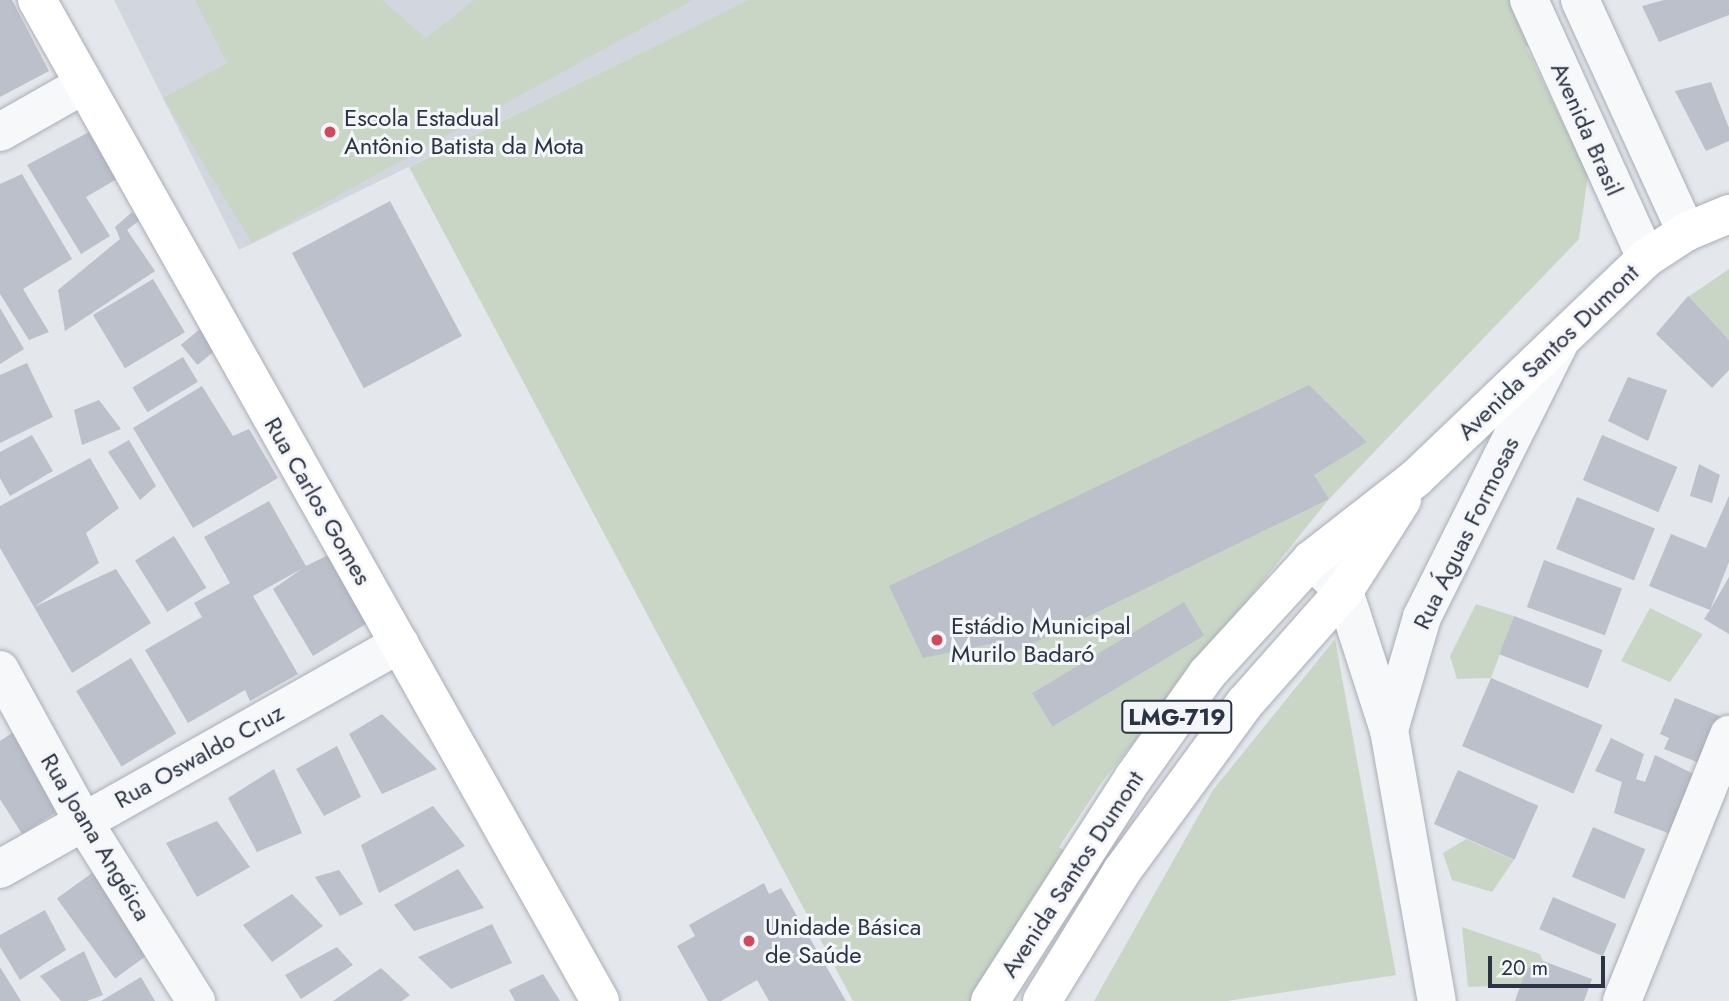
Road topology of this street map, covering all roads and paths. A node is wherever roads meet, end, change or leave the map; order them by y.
1 (37, 0) edge
2 (1529, 0) edge
3 (1580, 0) edge
4 (83, 85) junction
5 (0, 132) edge
6 (1729, 215) edge
7 (1686, 232) junction
8 (1646, 258) junction
9 (1559, 343) junction
10 (1416, 478) junction
11 (1311, 560) junction
12 (1344, 591) junction
13 (400, 644) junction
14 (0, 670) edge
15 (1389, 730) junction
16 (1729, 735) edge
17 (83, 821) junction
18 (1089, 848) junction
19 (0, 869) edge
20 (1122, 871) junction
21 (196, 1001) edge
22 (600, 1001) edge
23 (990, 1001) edge
24 (1042, 1001) edge
25 (1437, 1001) edge
26 (1622, 1001) edge

1 - 4 main road, Rua Carlos Gomes
2 - 8 street, Avenida Brasil
3 - 7 street, Avenida Brasil
4 - 5 street
4 - 13 main road, Rua Carlos Gomes
6 - 7 main road, LMG-719
7 - 8 main road, Avenida Santos Dumont / LMG-719
8 - 9 main road, Avenida Santos Dumont / LMG-719
9 - 10 main road, Avenida Santos Dumont / LMG-719
9 - 15 street, Rua Águas Formosas
10 - 11 main road, Avenida Santos Dumont / LMG-719
10 - 12 main road, Avenida Santos Dumont / LMG-719
11 - 12 street, Rua Águas Formosas
11 - 18 main road, Avenida Santos Dumont / LMG-719
12 - 15 street, Rua Águas Formosas
12 - 20 main road, Avenida Santos Dumont / LMG-719
13 - 17 street, Rua Oswaldo Cruz
13 - 22 main road, Rua Carlos Gomes
14 - 17 street, Rua Joana Angéica
15 - 25 street, Rua Águas Formosas
16 - 26 street
17 - 19 street, Rua Oswaldo Cruz
17 - 21 street, Rua Joana Angéica
18 - 20 main road
18 - 23 main road, Avenida Santos Dumont / LMG-719
20 - 24 main road, Avenida Santos Dumont / LMG-719

